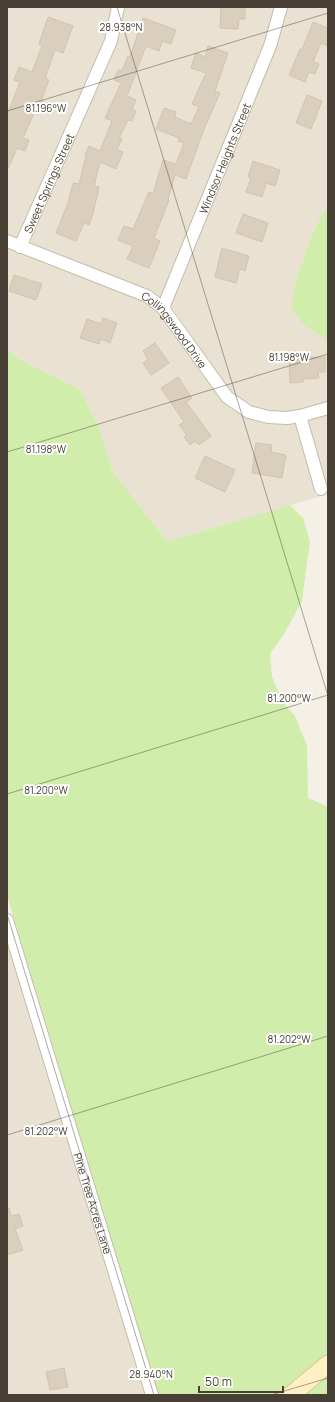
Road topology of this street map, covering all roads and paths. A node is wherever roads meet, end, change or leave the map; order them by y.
1 (118, 7) edge
2 (281, 7) edge
3 (7, 241) edge
4 (20, 247) junction
5 (163, 308) junction
6 (328, 408) edge
7 (300, 416) junction
8 (321, 489) dead end
9 (7, 920) edge
10 (328, 1364) edge
11 (152, 1395) edge
12 (291, 1395) edge

1 - 4 street, Sweet Springs Street
2 - 5 street, Windsor Heights Street
3 - 4 street, Collingswood Drive
4 - 5 street, Collingswood Drive
5 - 7 street, Collingswood Drive
6 - 7 street, Collingswood Drive
7 - 8 street
9 - 11 street, Pine Tree Acres Lane
10 - 12 street

